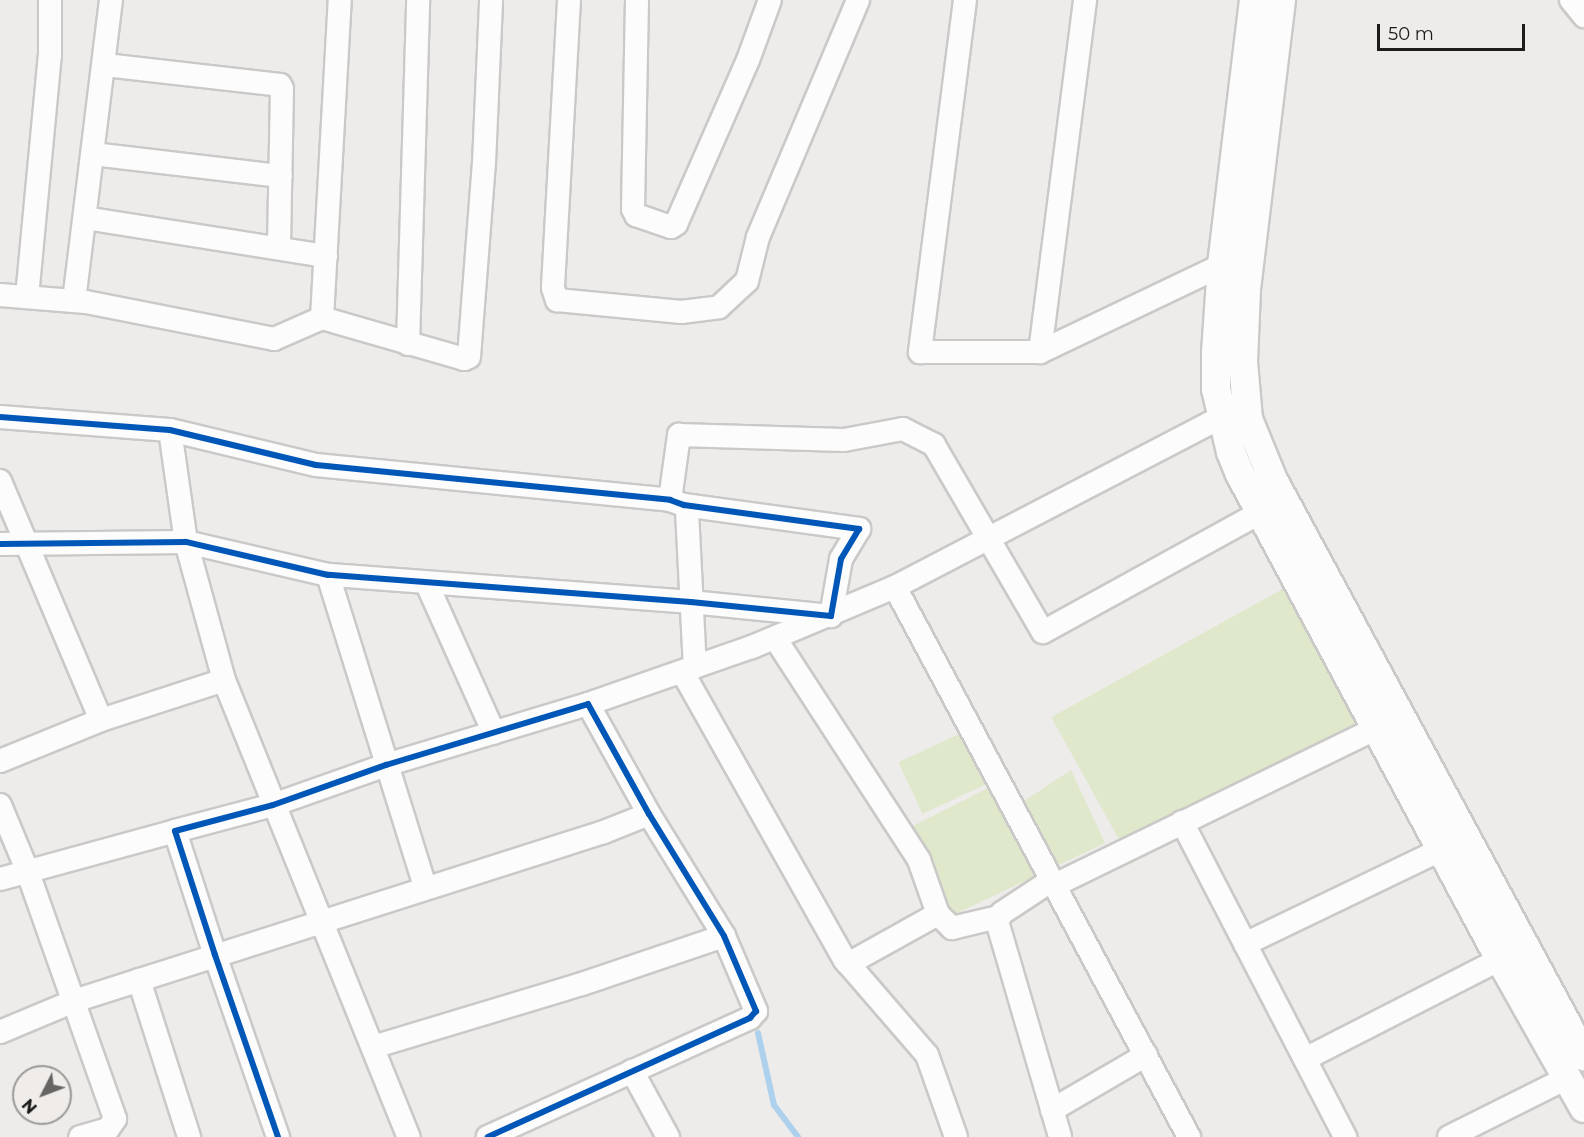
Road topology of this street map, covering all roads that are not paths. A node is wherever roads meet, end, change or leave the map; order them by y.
1 (50, 0) edge
2 (111, 0) edge
3 (340, 0) edge
4 (418, 0) edge
5 (491, 0) edge
6 (569, 0) edge
7 (636, 0) edge
8 (770, 0) edge
9 (858, 0) edge
10 (965, 0) edge
11 (1085, 0) edge
12 (1254, 0) edge
13 (1281, 0) edge
14 (1571, 0) edge
15 (1584, 16) edge
16 (105, 65) junction
17 (93, 154) junction
18 (281, 176) junction
19 (85, 218) junction
20 (279, 248) junction
21 (326, 256) junction
22 (1222, 265) junction
23 (0, 295) edge
24 (27, 297) junction
25 (74, 301) junction
26 (322, 318) junction
27 (408, 344) junction
28 (1040, 352) junction
29 (0, 417) edge
30 (1221, 417) junction
31 (170, 430) junction
32 (0, 481) edge
33 (677, 503) junction
34 (1261, 512) junction
35 (988, 540) junction
36 (186, 542) junction
37 (0, 544) edge
38 (26, 545) junction
39 (328, 575) junction
40 (427, 584) junction
41 (895, 587) junction
42 (691, 602) junction
43 (831, 616) junction
44 (775, 638) junction
45 (689, 670) junction
46 (224, 680) junction
47 (588, 704) junction
48 (101, 720) junction
49 (1377, 728) junction
50 (494, 733) junction
51 (0, 761) edge
52 (386, 765) junction
53 (273, 805) junction
54 (0, 806) edge
55 (649, 814) junction
56 (1182, 822) junction
57 (176, 831) junction
58 (1442, 849) junction
59 (27, 870) junction
60 (0, 879) edge
61 (1053, 883) junction
62 (425, 887) junction
63 (938, 914) junction
64 (998, 917) junction
65 (322, 921) junction
66 (724, 936) junction
67 (1245, 944) junction
68 (215, 955) junction
69 (1500, 959) junction
70 (848, 964) junction
71 (139, 980) junction
72 (74, 1001) junction
73 (0, 1032) edge
74 (373, 1047) junction
75 (1146, 1055) junction
76 (1305, 1059) junction
77 (1576, 1067) edge
78 (632, 1071) junction
79 (1584, 1108) edge
80 (1052, 1110) junction
81 (80, 1137) edge
82 (189, 1137) edge
83 (278, 1137) edge
84 (409, 1137) edge
85 (488, 1137) edge
86 (668, 1137) edge
87 (956, 1137) edge
88 (1060, 1137) edge
89 (1189, 1137) edge
90 (1345, 1137) edge
91 (1449, 1137) edge

1 - 24 street
2 - 16 street
3 - 21 street
4 - 27 street
5 - 27 street
6 - 9 street
7 - 8 street
10 - 28 street
11 - 28 street
12 - 22 street
13 - 77 street
14 - 15 street
16 - 17 street
16 - 18 street
17 - 18 street
17 - 19 street
18 - 20 street
19 - 20 street
19 - 25 street
20 - 21 street
21 - 26 street
22 - 28 street
22 - 30 street
23 - 24 street
24 - 25 street
25 - 26 street
26 - 27 street
29 - 31 street
30 - 34 street
30 - 35 street
31 - 33 street
31 - 36 street
32 - 38 street
33 - 35 street
33 - 42 street
33 - 43 street
34 - 35 street
34 - 49 street
35 - 41 street
36 - 38 street
36 - 39 street
36 - 46 street
37 - 38 street
38 - 48 street
39 - 40 street
39 - 52 street
40 - 42 street
40 - 50 street
41 - 43 street
41 - 61 street
42 - 43 street
42 - 45 street
43 - 44 street
44 - 45 street
44 - 63 street
45 - 47 street
45 - 70 street
46 - 48 street
46 - 53 street
47 - 50 street
47 - 55 street
48 - 51 street
49 - 56 street
49 - 58 street
50 - 52 street
52 - 53 street
52 - 62 street
53 - 57 street
53 - 65 street
54 - 59 street
55 - 62 street
55 - 66 street
56 - 61 street
56 - 67 street
57 - 59 street
57 - 68 street
58 - 67 street
58 - 69 street
59 - 60 street
59 - 72 street
61 - 64 street
61 - 75 street
62 - 65 street
63 - 64 street
63 - 70 street
64 - 80 street
65 - 68 street
65 - 74 street
66 - 74 street
66 - 78 street
67 - 76 street
68 - 71 street
68 - 83 street
69 - 76 street
69 - 77 street
70 - 87 street
71 - 72 street
71 - 82 street
72 - 73 street
72 - 81 street
74 - 84 street
75 - 80 street
75 - 89 street
76 - 90 street
77 - 79 street
77 - 91 street
78 - 85 street
78 - 86 street
80 - 88 street

